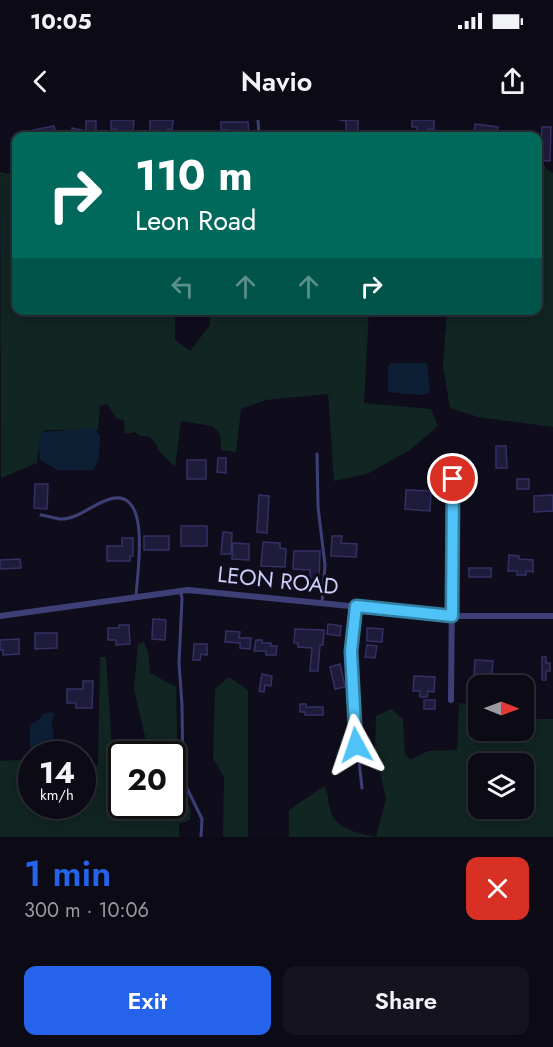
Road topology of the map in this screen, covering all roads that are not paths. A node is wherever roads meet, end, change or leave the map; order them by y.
1 (317, 454) dead end
2 (453, 479) dead end
3 (41, 515) dead end
4 (180, 591) junction
5 (136, 597) junction
6 (322, 603) junction
7 (356, 606) junction
8 (0, 616) edge
9 (452, 616) junction
10 (553, 616) edge
11 (451, 700) dead end
12 (362, 788) dead end
13 (201, 837) edge

1 - 6 lane
2 - 9 street
3 - 5 lane
4 - 5 street, LEON ROAD
4 - 6 street, LEON ROAD
4 - 13 lane
5 - 8 street, LEON ROAD
6 - 7 street, LEON ROAD
7 - 9 street, LEON ROAD
7 - 12 lane
9 - 10 street, LEON ROAD
9 - 11 street

